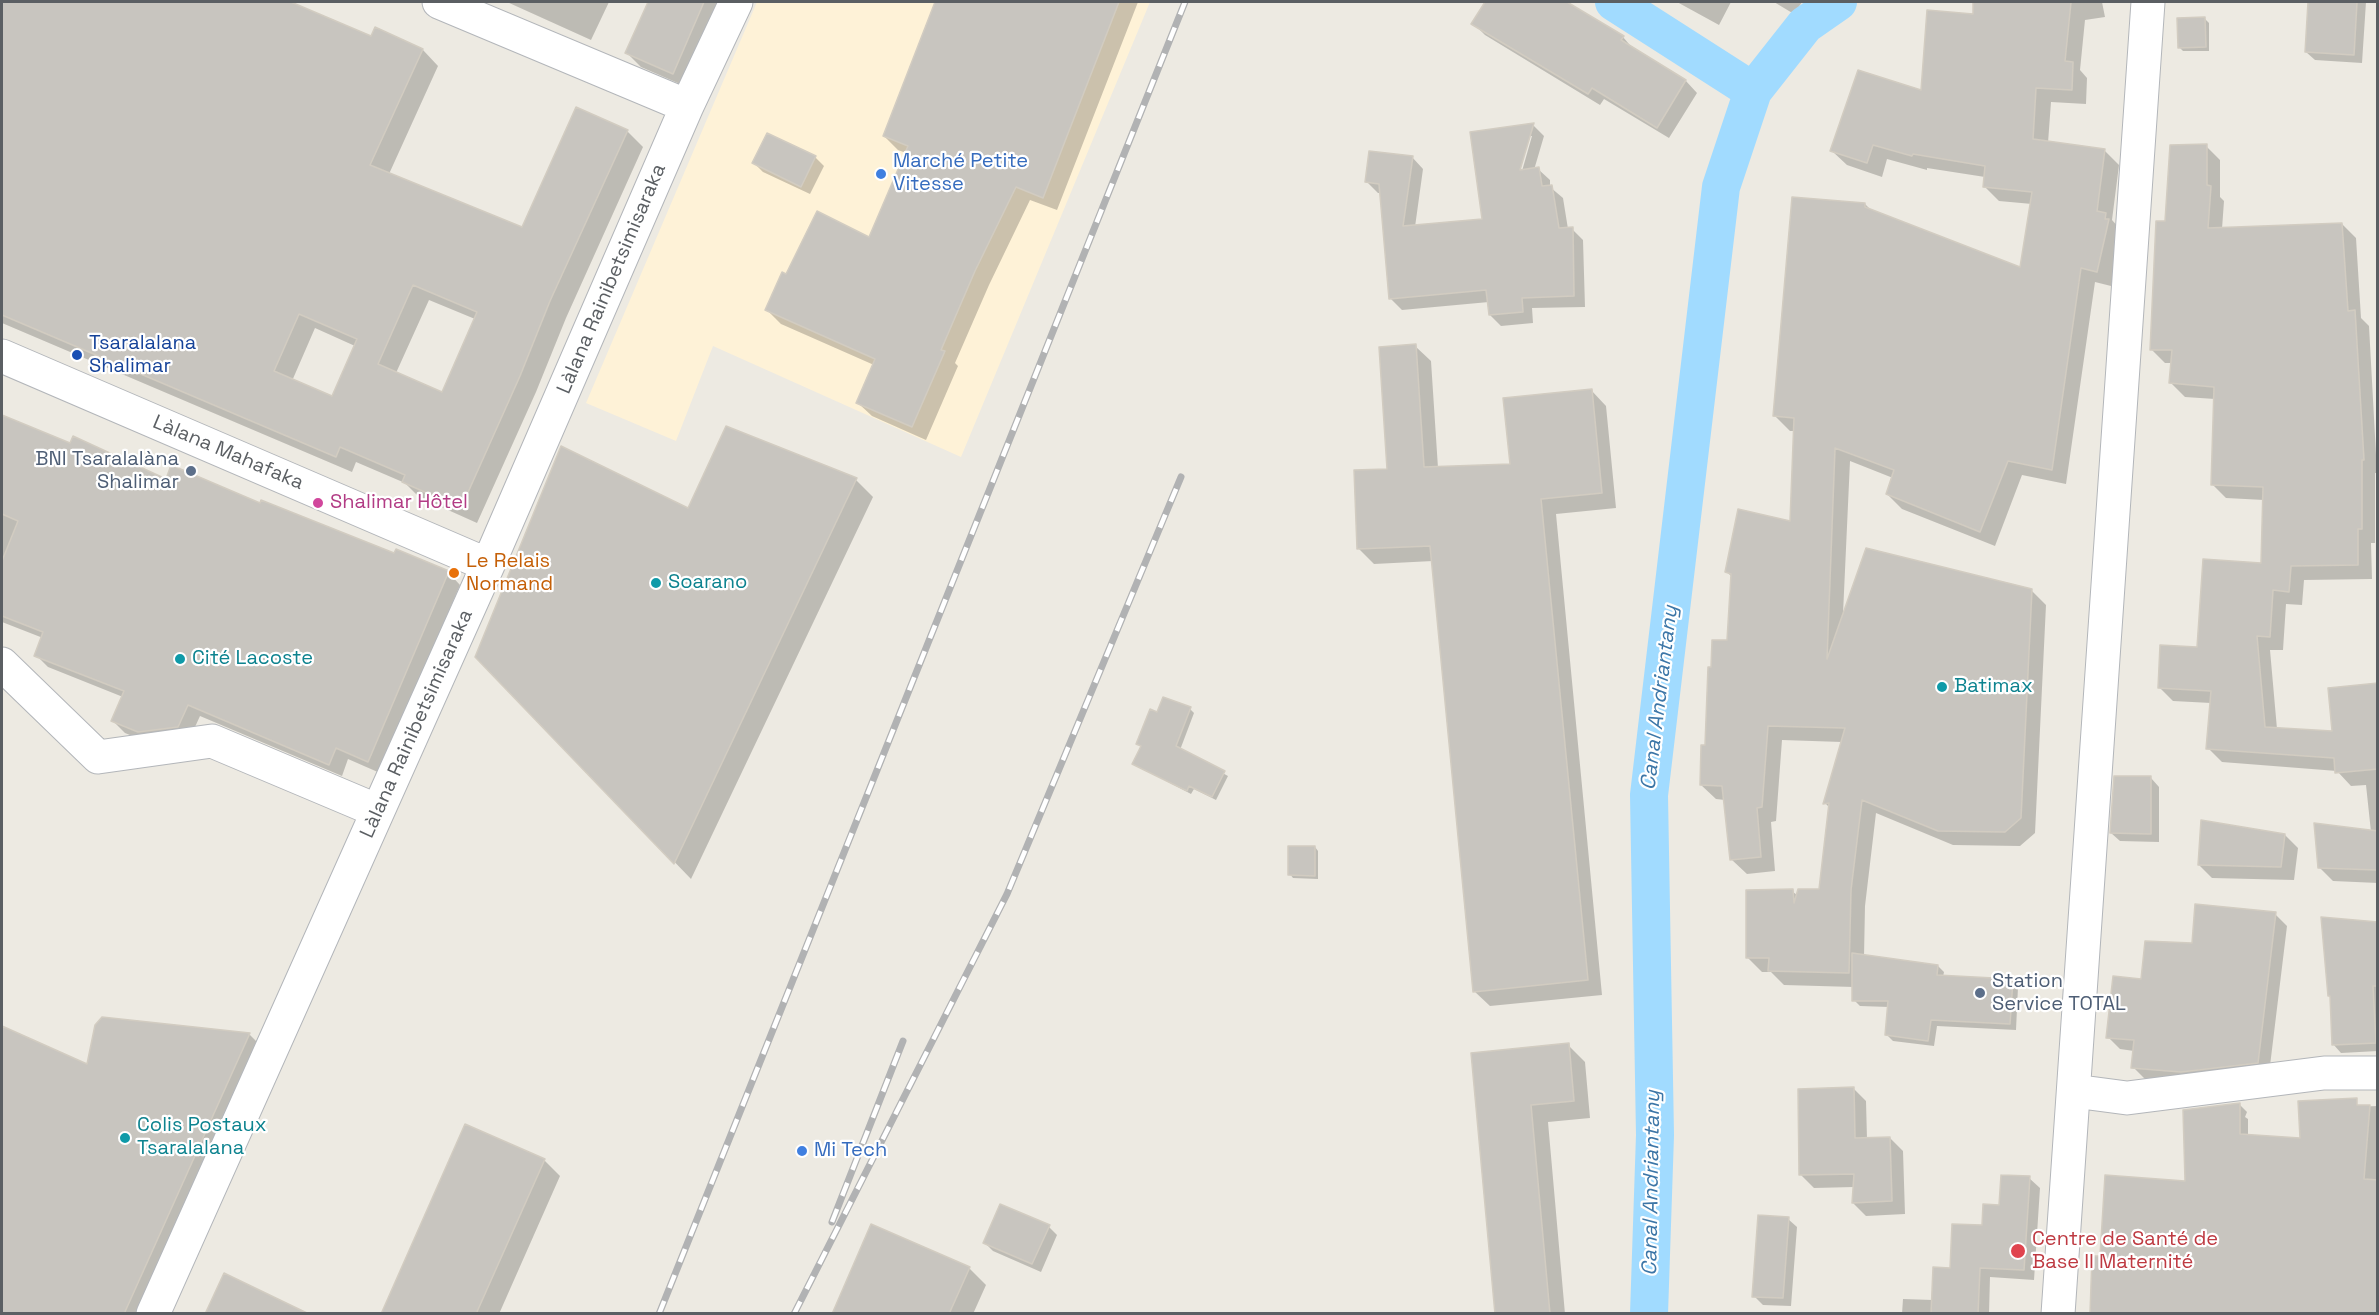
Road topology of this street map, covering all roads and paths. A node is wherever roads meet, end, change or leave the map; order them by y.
1 (439, 2) edge
2 (736, 2) edge
3 (2148, 2) edge
4 (687, 106) junction
5 (2, 356) edge
6 (488, 565) junction
7 (2, 664) edge
8 (378, 811) junction
9 (2378, 1073) edge
10 (2074, 1091) junction
11 (153, 1314) edge
12 (2058, 1314) edge

1 - 4 street
2 - 4 street, Làlana Rainibetsimisaraka
3 - 10 street
4 - 6 street, Làlana Rainibetsimisaraka
5 - 6 street, Làlana Mahafaka
6 - 8 street, Làlana Rainibetsimisaraka
7 - 8 street
8 - 11 street, Làlana Rainibetsimisaraka
9 - 10 street
10 - 12 street

